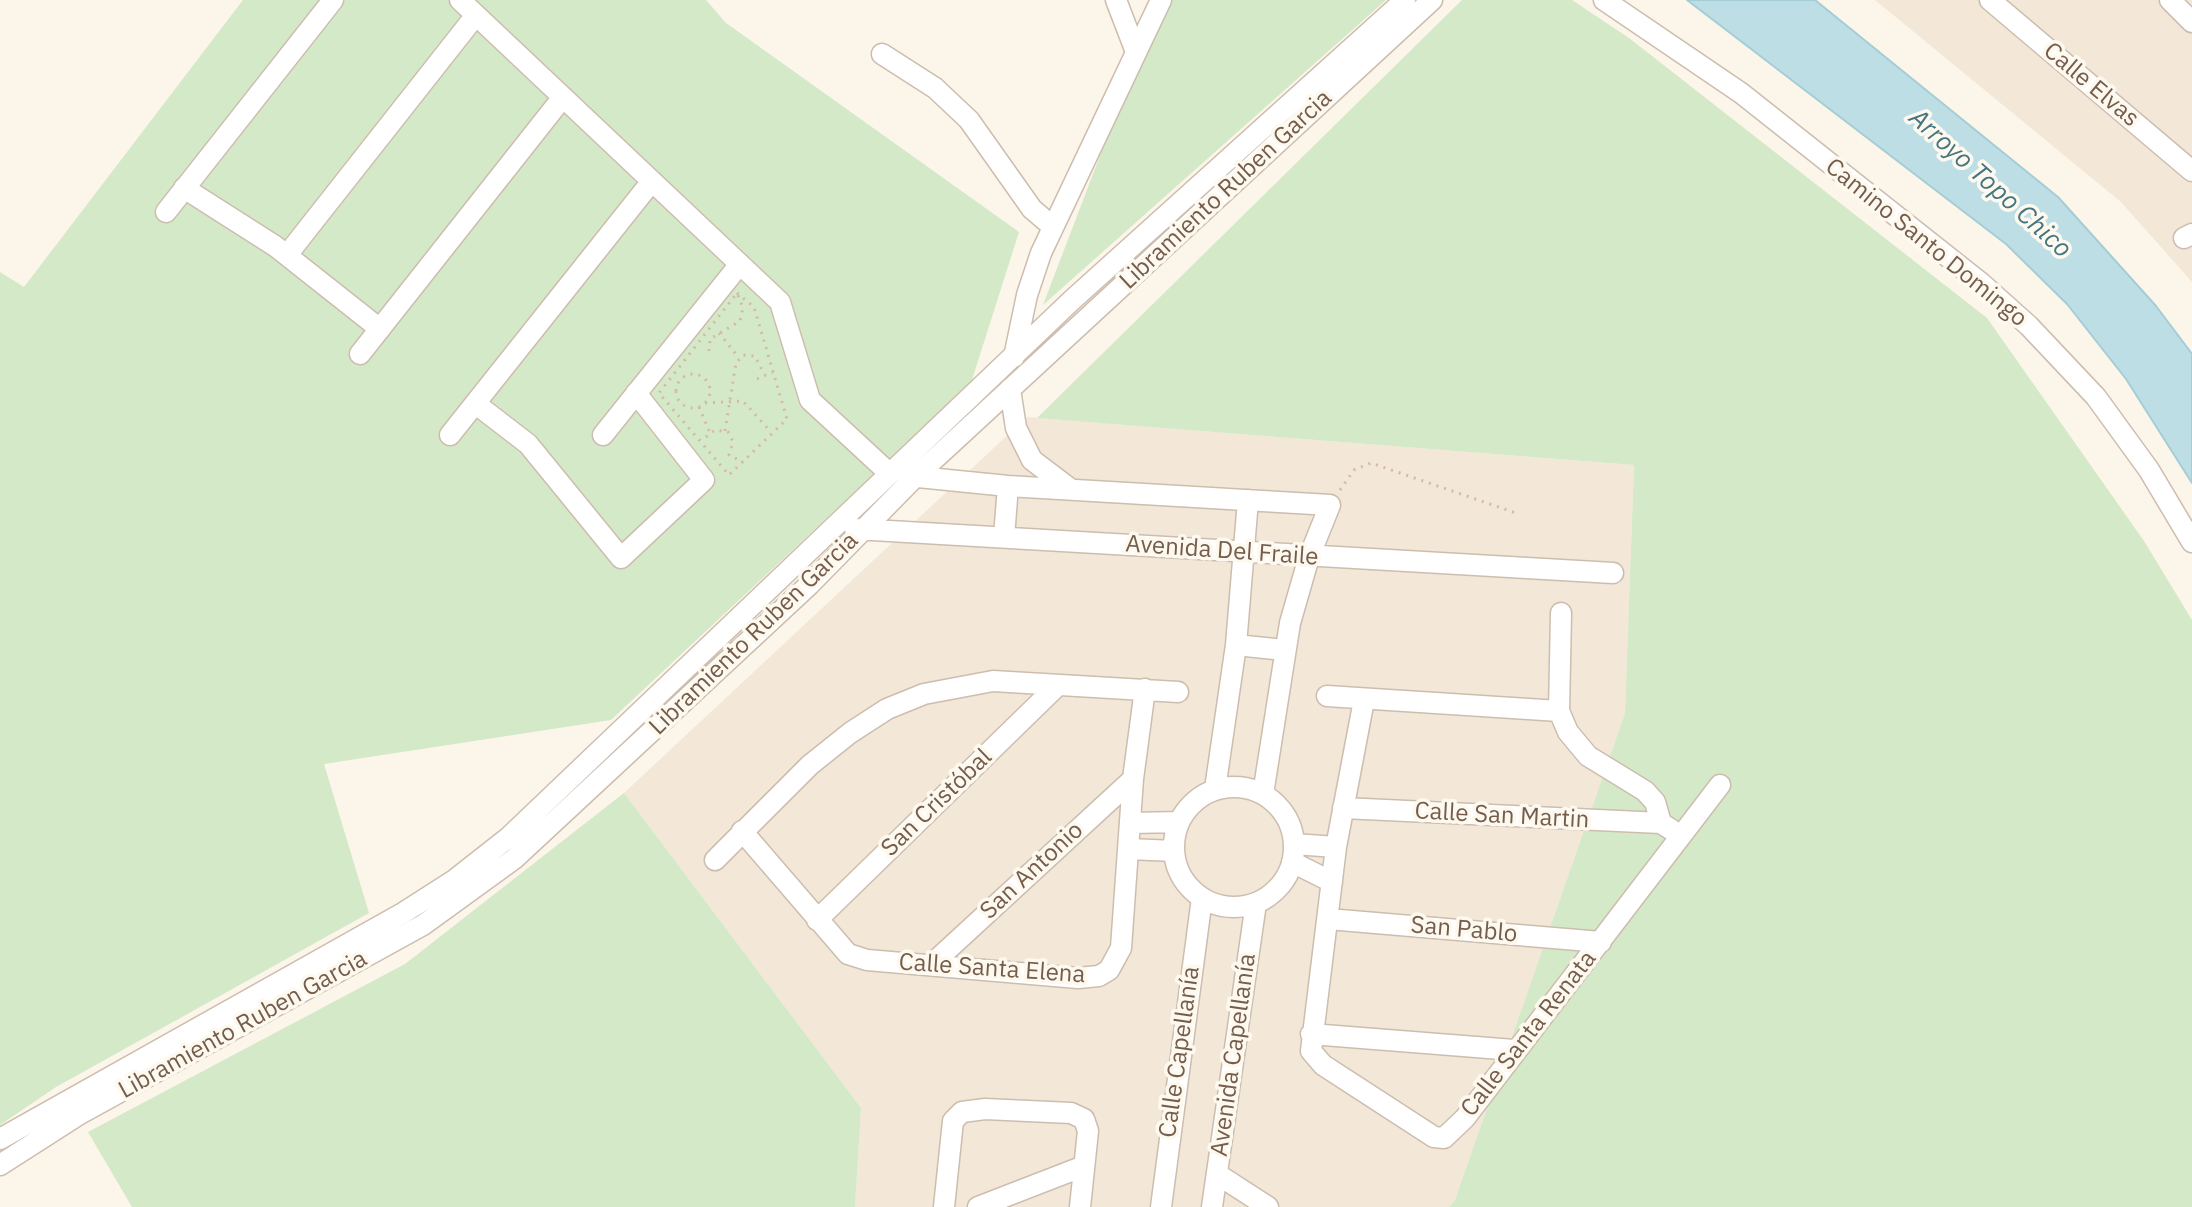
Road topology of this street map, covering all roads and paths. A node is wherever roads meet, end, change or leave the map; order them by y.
1 (333, 0) edge
2 (460, 0) edge
3 (1116, 0) edge
4 (1161, 0) edge
5 (1405, 0) edge
6 (1432, 0) edge
7 (1604, 0) edge
8 (1990, 0) edge
9 (2170, 0) edge
10 (476, 15) junction
11 (2192, 22) edge
12 (1136, 52) junction
13 (882, 54) dead end
14 (563, 97) junction
15 (2192, 171) edge
16 (652, 181) junction
17 (184, 188) junction
18 (166, 212) dead end
19 (1053, 227) junction
20 (287, 255) junction
21 (740, 264) junction
22 (737, 293) junction
23 (380, 329) junction
24 (719, 333) junction
25 (709, 351) dead end
26 (360, 354) dead end
27 (1014, 357) junction
28 (739, 358) junction
29 (773, 372) junction
30 (764, 374) junction
31 (757, 379) dead end
32 (1010, 389) junction
33 (636, 393) junction
34 (730, 399) junction
35 (705, 403) junction
36 (476, 404) junction
37 (699, 407) junction
38 (725, 431) junction
39 (772, 433) junction
40 (450, 435) dead end
41 (603, 435) dead end
42 (743, 462) junction
43 (889, 473) junction
44 (915, 477) junction
45 (1008, 486) junction
46 (1073, 490) junction
47 (1248, 500) junction
48 (1330, 505) junction
49 (1516, 513) dead end
50 (831, 527) junction
51 (863, 529) junction
52 (1004, 537) junction
53 (2192, 542) edge
54 (1242, 552) junction
55 (1309, 557) junction
56 (1613, 573) dead end
57 (1561, 613) dead end
58 (1236, 645) junction
59 (1284, 650) junction
60 (1057, 686) junction
61 (1145, 689) junction
62 (1178, 692) dead end
63 (1327, 696) dead end
64 (1364, 700) junction
65 (1559, 711) junction
66 (1133, 779) junction
67 (1720, 785) dead end
68 (1215, 789) junction
69 (1263, 794) junction
70 (1343, 808) junction
71 (1179, 822) junction
72 (1131, 823) junction
73 (1661, 823) junction
74 (742, 831) junction
75 (1682, 839) junction
76 (1336, 847) junction
77 (1129, 849) junction
78 (1174, 851) junction
79 (1293, 853) junction
80 (715, 860) dead end
81 (1332, 882) junction
82 (1202, 898) junction
83 (1256, 903) junction
84 (1328, 919) junction
85 (817, 920) junction
86 (1601, 942) junction
87 (932, 964) junction
88 (1311, 1034) junction
89 (1514, 1050) junction
90 (0, 1139) edge
91 (0, 1165) edge
92 (1084, 1166) junction
93 (1217, 1174) junction
94 (944, 1207) edge
95 (978, 1207) edge
96 (1080, 1207) edge
97 (1161, 1207) edge
98 (1212, 1207) edge
99 (1268, 1207) edge

1 - 17 street
2 - 10 street
3 - 12 street
4 - 12 street
5 - 27 street, Libramiento Ruben Garcia
6 - 32 street, Libramiento Ruben Garcia
7 - 53 street, Camino Santo Domingo
8 - 15 street, Calle Elvas
9 - 11 street
10 - 14 street
10 - 20 street
12 - 19 street
13 - 19 street
14 - 16 street
14 - 23 street
16 - 21 street
16 - 36 street
17 - 18 street
17 - 20 street
19 - 27 street
20 - 23 street
21 - 33 street
21 - 43 street
22 - 24 path
22 - 29 path
22 - 42 path
23 - 26 street
24 - 25 path
24 - 28 path
27 - 43 street, Libramiento Ruben Garcia
28 - 30 path
28 - 34 path
29 - 30 path
29 - 39 path
30 - 31 path
32 - 44 street, Libramiento Ruben Garcia
32 - 46 street
33 - 36 street
33 - 41 street
34 - 35 path
34 - 38 path
34 - 39 path
35 - 37 path
35 - 37 path
36 - 40 street
37 - 38 path
38 - 42 path
39 - 42 path
43 - 44 street
43 - 50 street, Libramiento Ruben Garcia
44 - 45 street
44 - 51 street, Libramiento Ruben Garcia
45 - 46 street
45 - 52 street
46 - 47 street
47 - 48 street
47 - 54 street
48 - 49 path
48 - 55 street
50 - 51 street, Avenida Del Fraile
50 - 90 street, Libramiento Ruben Garcia
51 - 52 street, Avenida Del Fraile
51 - 91 street, Libramiento Ruben Garcia
52 - 54 street, Avenida Del Fraile
54 - 55 street, Avenida Del Fraile
54 - 58 street
55 - 56 street, Avenida Del Fraile
55 - 59 street
57 - 65 street
58 - 59 street
58 - 68 street
59 - 69 street
60 - 61 street
60 - 74 street
60 - 85 street, San Cristóbal
61 - 62 street
61 - 66 street, Calle Santa Elena
63 - 64 street
64 - 65 street
64 - 70 street
65 - 73 street
66 - 72 street, Calle Santa Elena
66 - 87 street, San Antonio
67 - 75 street, Calle Santa Renata
68 - 69 street
68 - 71 street
69 - 79 street
70 - 73 street, Calle San Martin
70 - 76 street
71 - 72 street
71 - 78 street
72 - 77 street, Calle Santa Elena
73 - 75 street
74 - 80 street
74 - 85 street, Calle Santa Elena
75 - 86 street, Calle Santa Renata
76 - 79 street
76 - 81 street
77 - 78 street
77 - 87 street, Calle Santa Elena
78 - 82 street
79 - 81 street
79 - 83 street
81 - 84 street
82 - 83 street
82 - 97 street, Calle Capellanía
83 - 93 street, Avenida Capellanía
84 - 86 street, San Pablo
84 - 88 street
85 - 87 street, Calle Santa Elena
86 - 89 street, Calle Santa Renata
88 - 89 street
88 - 89 street, Calle Santa Renata
92 - 94 street
92 - 95 street
92 - 96 street
93 - 98 street, Avenida Capellanía
93 - 99 street

